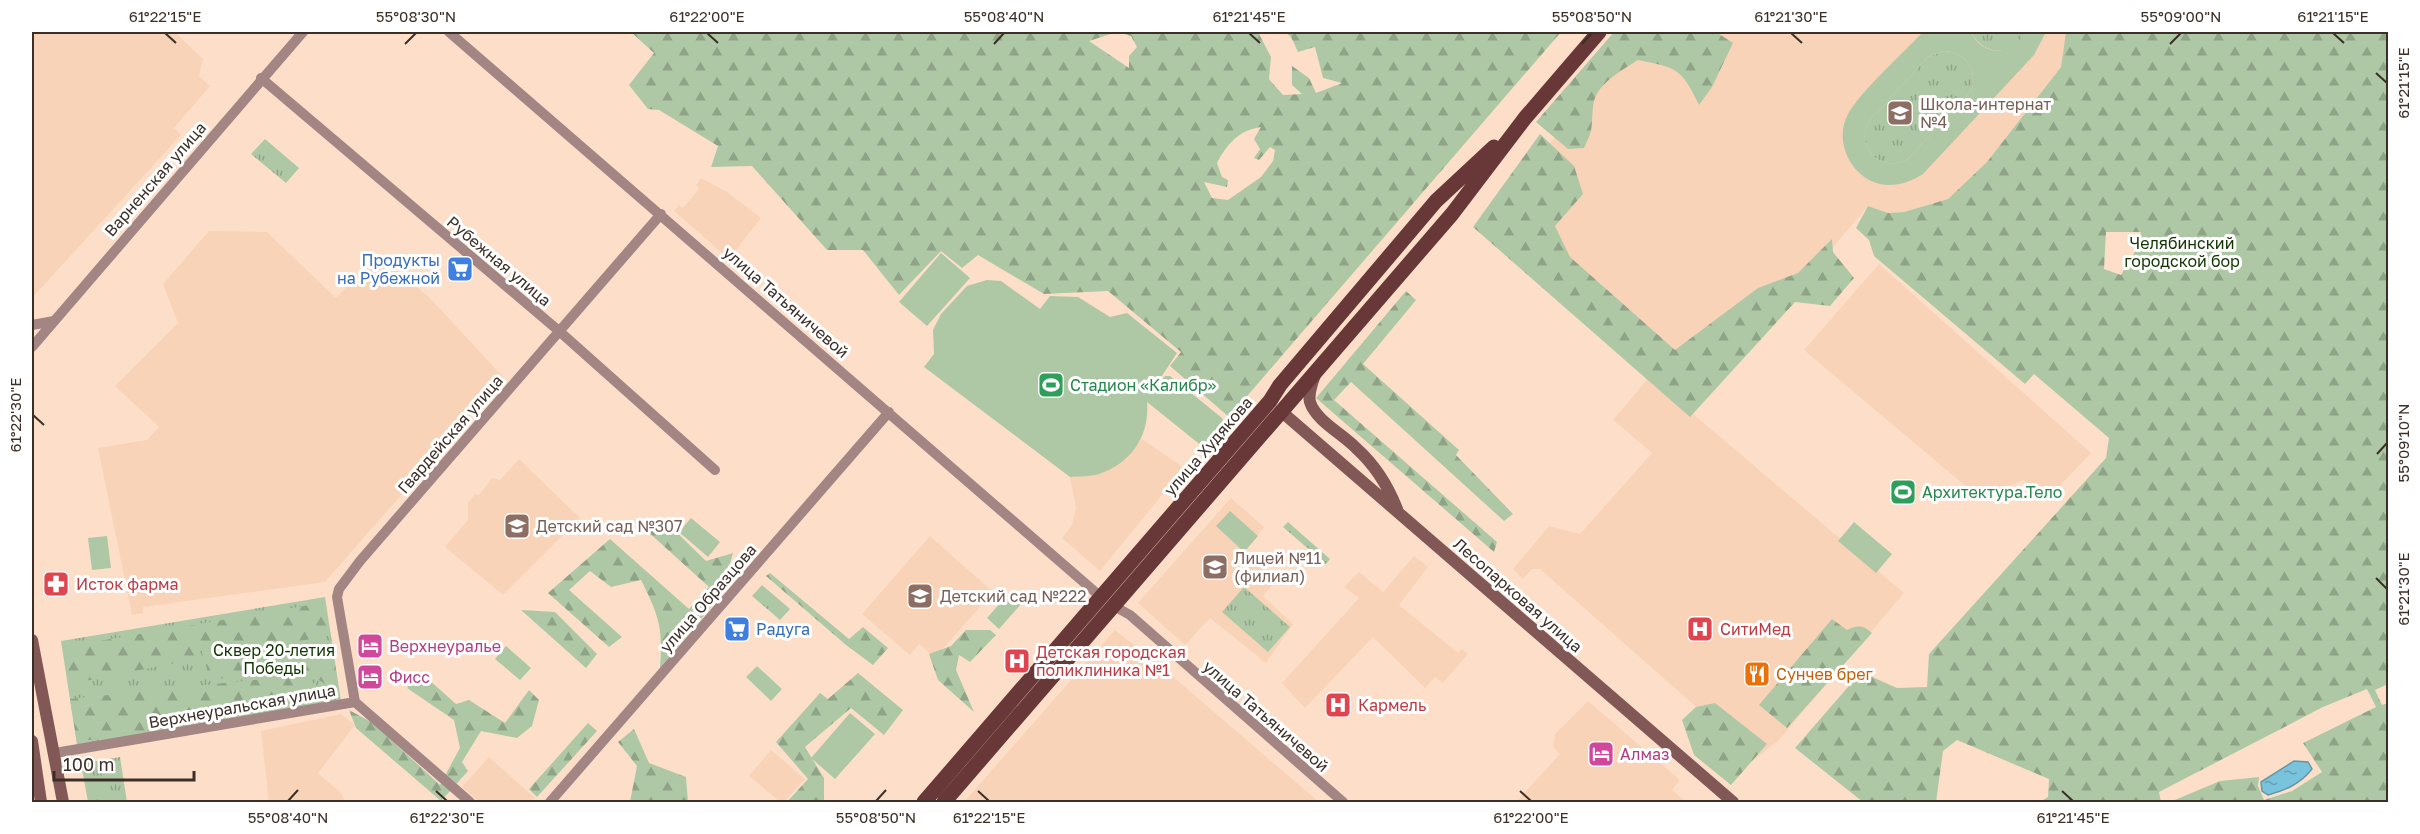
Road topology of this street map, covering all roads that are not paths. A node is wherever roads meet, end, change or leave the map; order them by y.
1 (303, 32) edge
2 (449, 32) edge
3 (1599, 32) edge
4 (261, 78) junction
5 (1525, 118) junction
6 (661, 214) junction
7 (54, 321) junction
8 (32, 325) edge
9 (559, 331) junction
10 (32, 347) edge
11 (1316, 370) junction
12 (1276, 406) junction
13 (889, 412) junction
14 (715, 470) dead end
15 (1399, 513) junction
16 (1108, 602) junction
17 (32, 640) edge
18 (355, 702) junction
19 (32, 741) edge
20 (55, 753) junction
21 (41, 802) edge
22 (63, 802) edge
23 (470, 802) edge
24 (550, 802) edge
25 (924, 802) edge
26 (944, 802) edge
27 (1343, 802) edge
28 (1733, 802) edge

1 - 4 street, Варненская улица
2 - 6 street, улица Татьяничевой
3 - 5 main road, улица Худякова
4 - 7 street, Варненская улица
4 - 9 street, Рубежная улица
5 - 11 main road, улица Худякова
5 - 12 main road, улица Худякова
6 - 9 street, Гвардейская улица
6 - 13 street, улица Татьяничевой
7 - 8 street
7 - 10 street, Варненская улица
9 - 14 street, Рубежная улица
9 - 18 street, Гвардейская улица
11 - 12 main road, улица Худякова
11 - 15 main road
12 - 15 main road, Лесопарковая улица
12 - 16 main road, улица Худякова
13 - 16 street, улица Татьяничевой
13 - 24 street, улица Образцова
15 - 28 main road, Лесопарковая улица
16 - 25 main road, улица Худякова
16 - 26 main road, улица Худякова
16 - 27 street, улица Татьяничевой
17 - 20 main road
18 - 20 street, Верхнеуральская улица
18 - 23 street, Верхнеуральская улица
19 - 21 main road
20 - 22 main road

